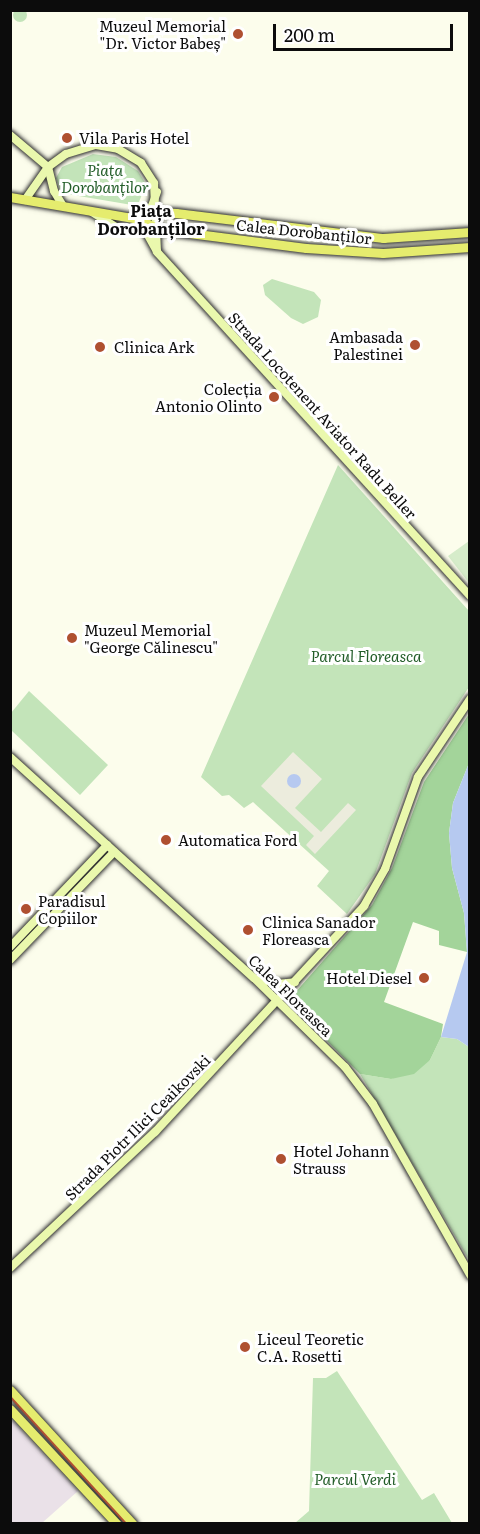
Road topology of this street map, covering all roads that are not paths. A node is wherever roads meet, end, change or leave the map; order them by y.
1 (10, 135) edge
2 (48, 167) junction
3 (157, 192) junction
4 (10, 197) edge
5 (25, 200) junction
6 (63, 206) junction
7 (90, 211) junction
8 (158, 212) junction
9 (139, 219) junction
10 (116, 227) dead end
11 (158, 229) junction
12 (172, 231) junction
13 (470, 232) edge
14 (470, 246) edge
15 (157, 252) junction
16 (470, 596) edge
17 (470, 699) edge
18 (10, 757) edge
19 (107, 845) junction
20 (114, 852) junction
21 (10, 947) edge
22 (10, 960) edge
23 (254, 978) junction
24 (295, 982) junction
25 (278, 1000) junction
26 (10, 1268) edge
27 (470, 1275) edge
28 (10, 1390) edge
29 (10, 1409) edge
30 (117, 1524) edge
31 (133, 1524) edge

1 - 2 street
2 - 3 street
2 - 5 street
2 - 6 street
3 - 8 street
3 - 9 street
4 - 5 main road, Calea Dorobanților
5 - 6 main road, Calea Dorobanților
6 - 7 main road, Calea Dorobanților
7 - 9 main road, Calea Dorobanților
7 - 10 street
8 - 9 main road, Calea Dorobanților
8 - 11 street
8 - 13 main road, Calea Dorobanților
9 - 11 main road, Calea Dorobanților
9 - 15 street, Strada Locotenent Aviator Radu Beller
11 - 12 main road, Calea Dorobanților
11 - 15 street
12 - 14 main road, Calea Dorobanților
12 - 15 street
15 - 16 street, Strada Locotenent Aviator Radu Beller
17 - 24 street, Strada Piotr Ilici Ceaikovski
18 - 19 street, Calea Floreasca
19 - 20 street, Calea Floreasca
19 - 21 street
20 - 22 street
20 - 23 street, Calea Floreasca
23 - 24 street
23 - 25 street, Calea Floreasca
24 - 25 street, Strada Piotr Ilici Ceaikovski
25 - 26 street, Strada Piotr Ilici Ceaikovski
25 - 27 street, Calea Floreasca
28 - 31 main road
29 - 30 main road

